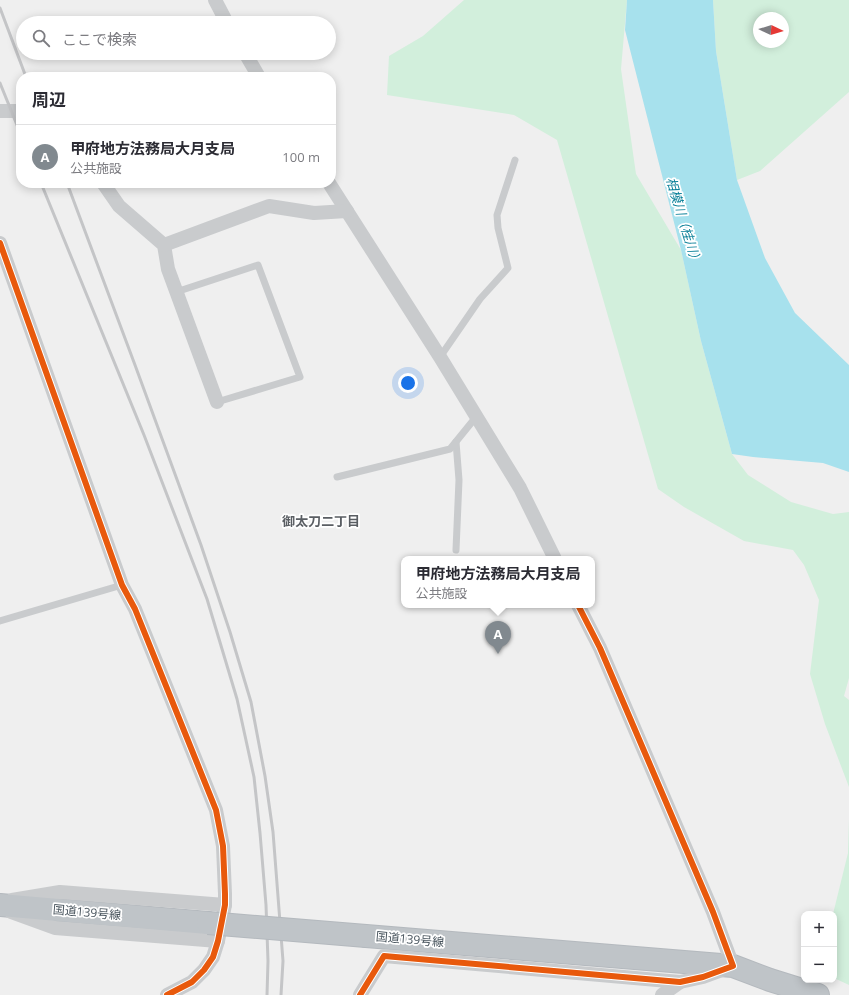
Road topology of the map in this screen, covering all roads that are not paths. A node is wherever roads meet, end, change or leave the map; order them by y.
1 (215, 0) edge
2 (223, 16) edge
3 (249, 60) edge
4 (256, 72) edge
5 (0, 111) edge
6 (16, 111) edge
7 (515, 160) dead end
8 (106, 188) edge
9 (332, 188) edge
10 (347, 211) junction
11 (0, 243) edge
12 (164, 245) junction
13 (176, 292) junction
14 (440, 357) junction
15 (217, 402) joint
16 (476, 417) junction
17 (456, 442) junction
18 (337, 477) dead end
19 (456, 550) dead end
20 (554, 556) edge
21 (122, 585) junction
22 (580, 608) edge
23 (0, 621) edge
24 (0, 904) edge
25 (225, 905) junction
26 (0, 908) edge
27 (213, 932) junction
28 (733, 966) junction
29 (680, 982) junction
30 (816, 994) edge
31 (167, 995) edge
32 (360, 995) edge
33 (662, 995) edge

1 - 2 street
3 - 4 street
5 - 6 street
7 - 14 lane
8 - 12 street
9 - 10 street
10 - 12 street
10 - 14 street
11 - 21 street
12 - 13 street
13 - 15 street
13 - 15 lane
14 - 16 street
16 - 17 lane
16 - 20 street
17 - 18 lane
17 - 19 lane
21 - 23 lane
21 - 25 street
22 - 28 street
24 - 25 street
24 - 27 highway, 国道139号線
25 - 27 street
26 - 27 street
27 - 28 highway, 国道139号線, bridge
27 - 31 street
28 - 29 street
28 - 30 highway, 国道139号線
29 - 32 street
29 - 33 street

